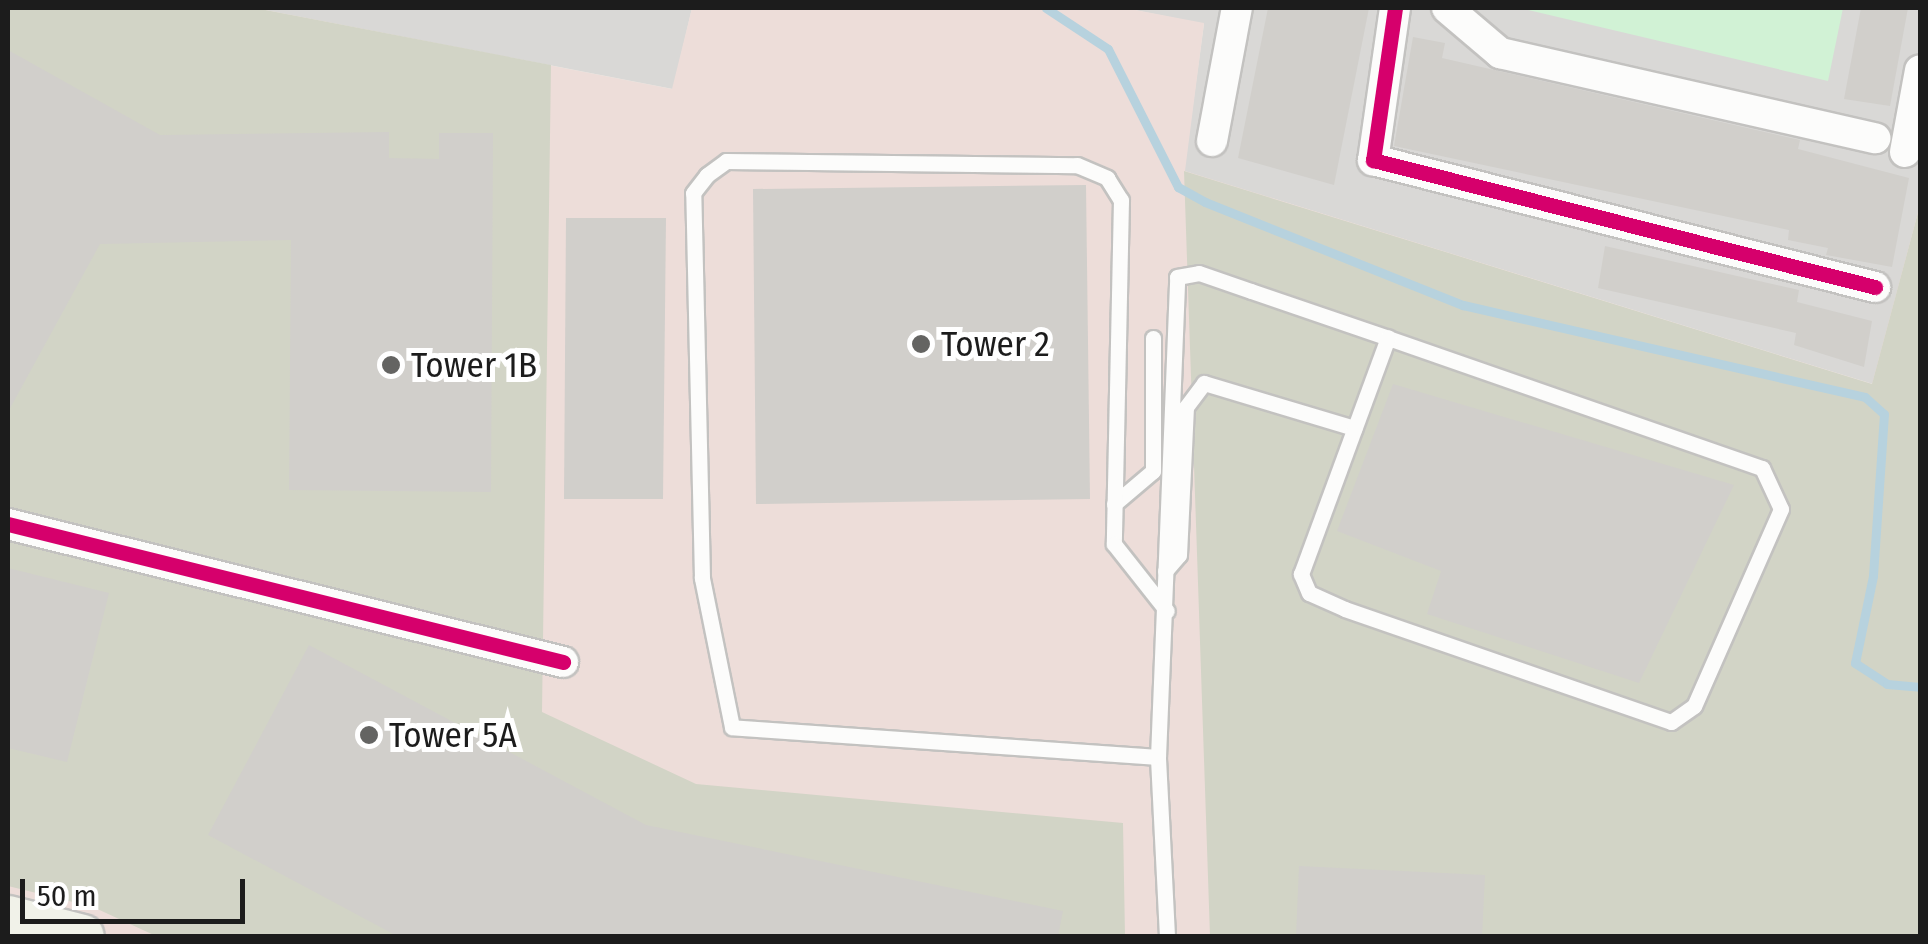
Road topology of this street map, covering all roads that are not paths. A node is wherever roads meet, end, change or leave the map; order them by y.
1 (1237, 8) edge
2 (1395, 8) edge
3 (1448, 8) edge
4 (1920, 70) edge
5 (1874, 138) dead end
6 (1212, 141) dead end
7 (1905, 152) dead end
8 (1876, 287) dead end
9 (1153, 338) dead end
10 (1388, 338) junction
11 (1354, 428) junction
12 (1114, 504) junction
13 (8, 524) edge
14 (1165, 572) junction
15 (1170, 614) junction
16 (563, 662) dead end
17 (1158, 757) junction
18 (8, 917) edge
19 (84, 936) edge
20 (1168, 936) edge

1 - 6 street
2 - 8 street
3 - 5 street
4 - 7 street
9 - 12 lane
10 - 11 lane
10 - 11 lane
10 - 14 lane
11 - 14 lane
12 - 15 lane
12 - 17 lane
13 - 16 street
14 - 15 lane
15 - 17 lane
17 - 20 lane
18 - 19 main road

